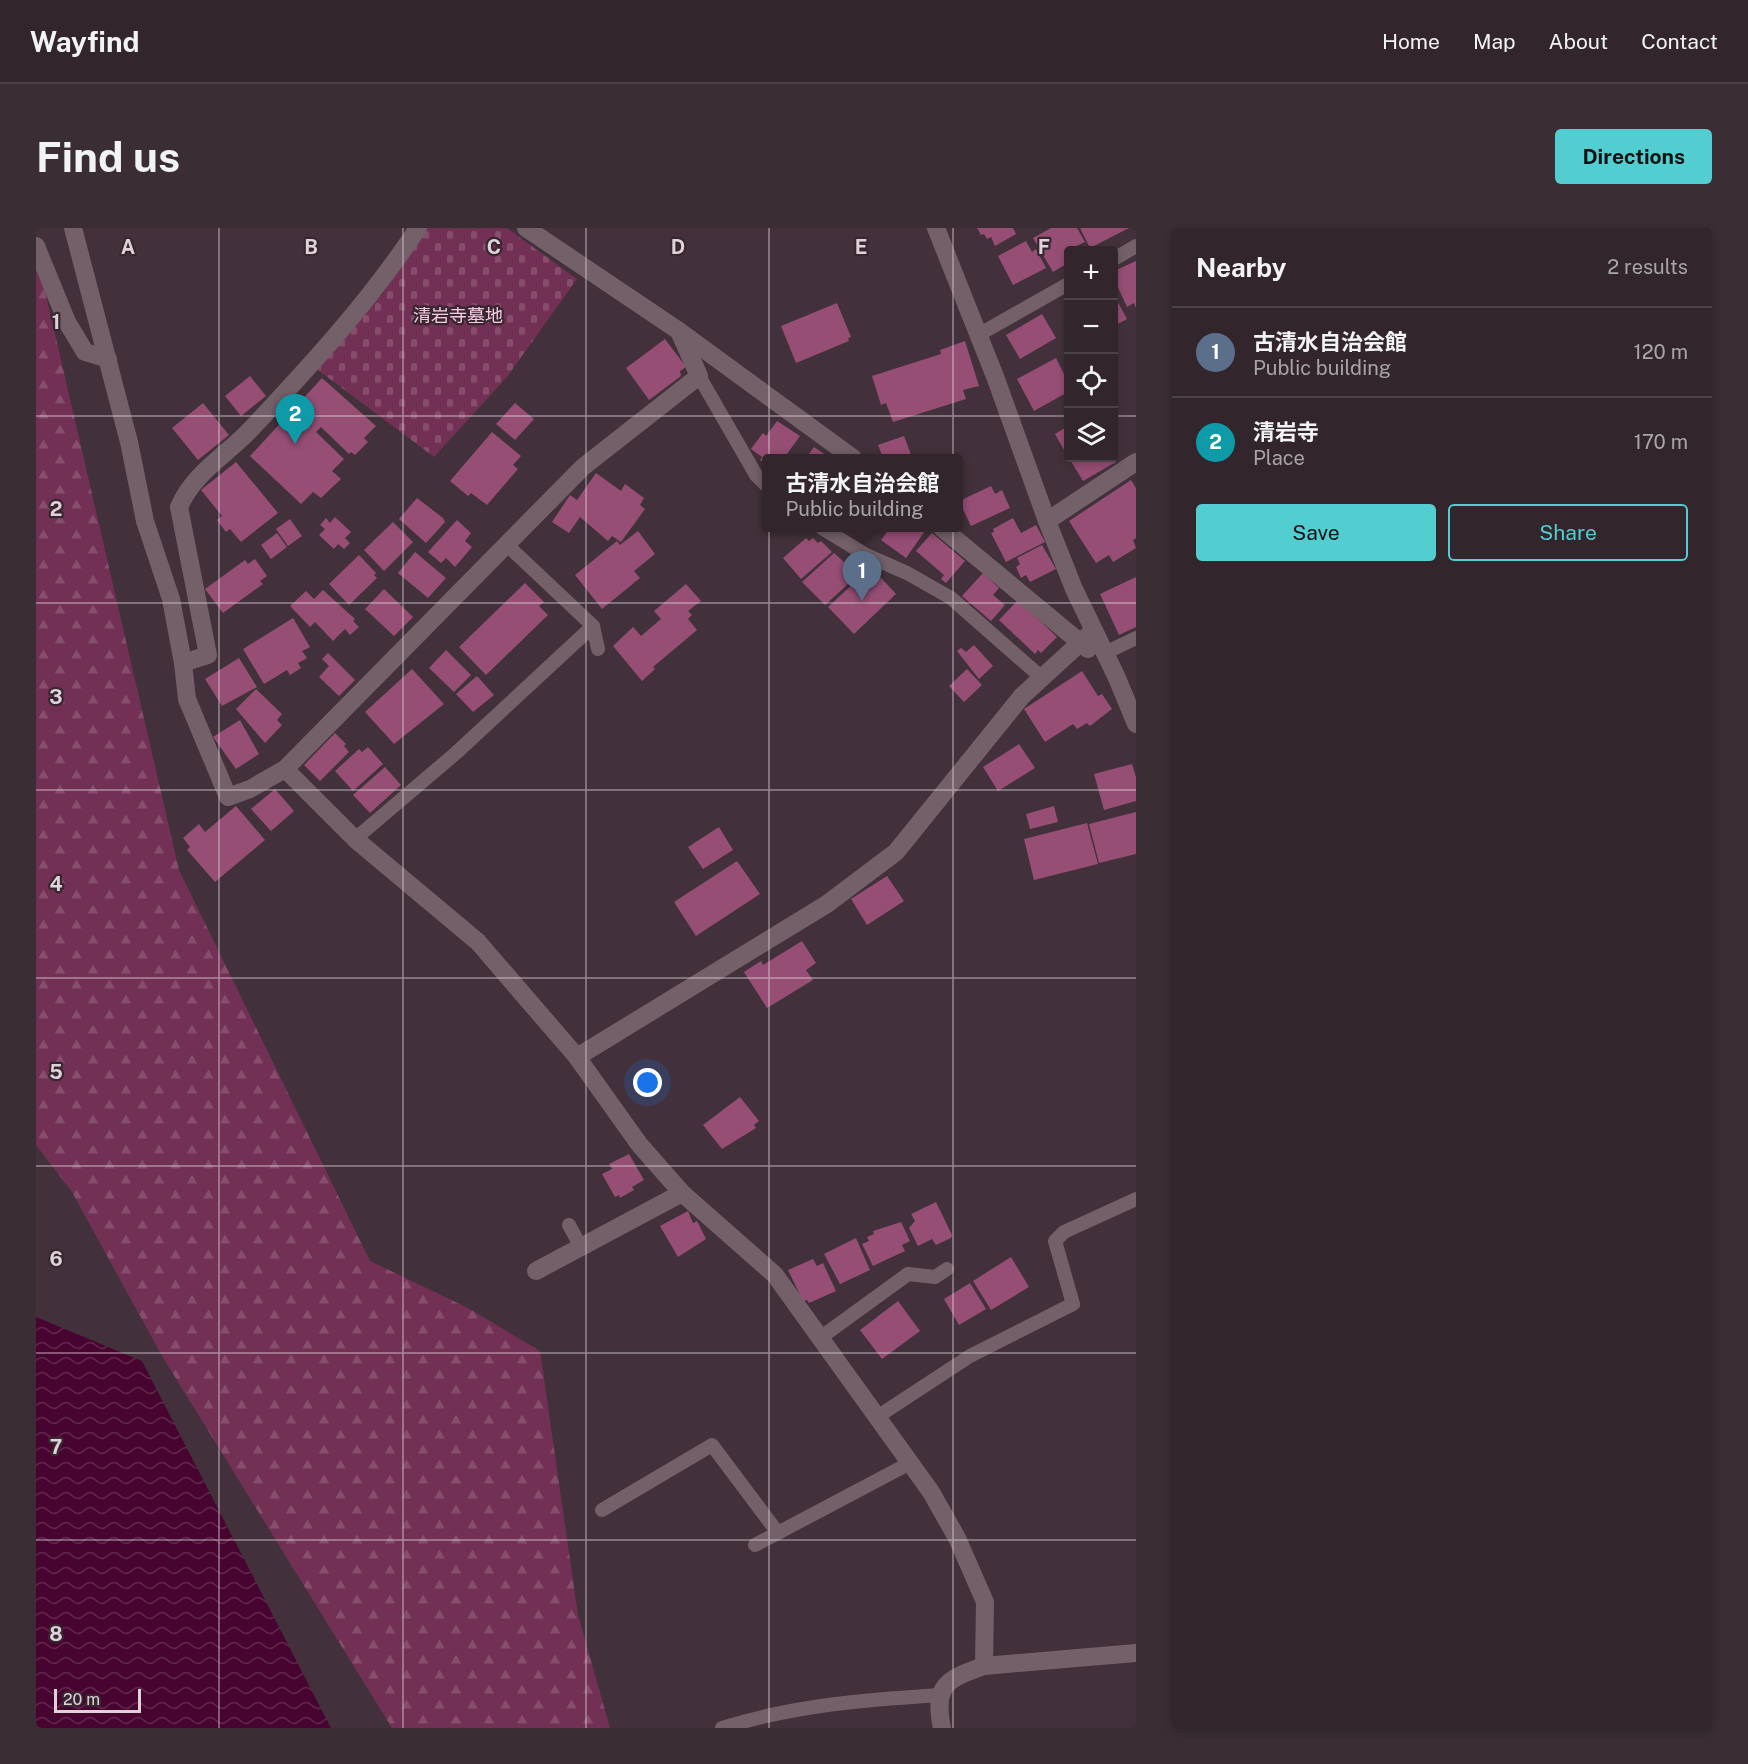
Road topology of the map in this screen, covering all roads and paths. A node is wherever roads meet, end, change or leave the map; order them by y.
1 (73, 228) edge
2 (418, 228) edge
3 (526, 228) edge
4 (936, 228) edge
5 (36, 246) edge
6 (1136, 246) edge
7 (1118, 256) edge
8 (1064, 286) edge
9 (679, 331) junction
10 (978, 335) junction
11 (108, 359) junction
12 (699, 376) junction
13 (846, 454) edge
14 (1136, 462) edge
15 (762, 481) edge
16 (1047, 521) junction
17 (829, 532) edge
18 (947, 532) edge
19 (507, 545) junction
20 (593, 626) junction
21 (1087, 636) junction
22 (1136, 638) edge
23 (598, 649) dead end
24 (1105, 653) junction
25 (183, 663) junction
26 (1041, 677) junction
27 (1117, 678) junction
28 (1136, 695) edge
29 (1136, 724) edge
30 (285, 769) junction
31 (356, 839) junction
32 (577, 1057) junction
33 (682, 1193) junction
34 (1136, 1199) edge
35 (569, 1225) dead end
36 (581, 1247) junction
37 (947, 1269) dead end
38 (536, 1271) dead end
39 (820, 1338) junction
40 (877, 1417) junction
41 (909, 1463) junction
42 (602, 1510) dead end
43 (778, 1533) junction
44 (755, 1545) dead end
45 (1136, 1653) edge
46 (984, 1666) junction
47 (940, 1695) junction
48 (722, 1728) edge
49 (942, 1728) edge

1 - 11 street
2 - 25 street
3 - 9 street
4 - 10 street
5 - 11 street
6 - 7 lane
8 - 10 lane
9 - 12 street
9 - 13 street
10 - 16 street
11 - 25 street
12 - 15 lane
12 - 19 street
14 - 16 street
16 - 21 street
17 - 26 lane
18 - 21 street
19 - 20 lane
19 - 30 street
20 - 23 lane
20 - 31 lane
21 - 24 street
21 - 26 street
21 - 27 street
22 - 24 lane
24 - 27 street
25 - 30 street
26 - 32 street
27 - 28 street
27 - 29 street
30 - 31 street
31 - 32 street
32 - 33 street
33 - 36 street
33 - 39 street
34 - 40 lane
35 - 36 lane
36 - 38 street
37 - 39 lane
39 - 40 street
40 - 41 street
41 - 43 lane
41 - 46 street
42 - 43 lane
43 - 44 lane
45 - 46 street
46 - 47 street
47 - 48 lane
47 - 49 street

